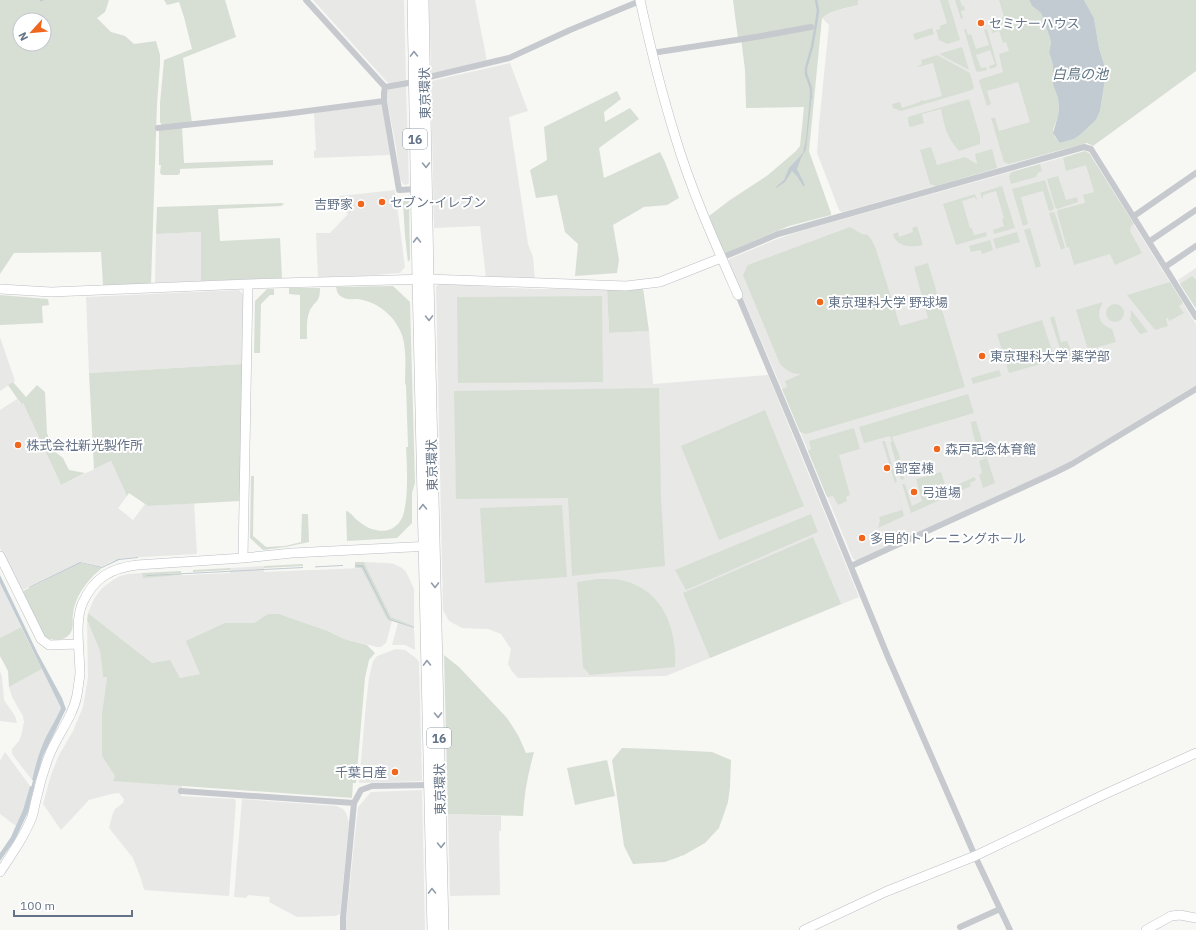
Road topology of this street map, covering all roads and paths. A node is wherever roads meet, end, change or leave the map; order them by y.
1 (306, 0) edge
2 (413, 0) edge
3 (422, 0) edge
4 (640, 0) edge
5 (811, 27) dead end
6 (652, 53) junction
7 (419, 80) junction
8 (385, 87) junction
9 (384, 101) junction
10 (158, 128) dead end
11 (1196, 173) edge
12 (416, 189) junction
13 (1196, 210) edge
14 (1134, 216) junction
15 (1150, 241) junction
16 (1196, 246) edge
17 (722, 258) junction
18 (1165, 267) junction
19 (423, 279) junction
20 (248, 284) junction
21 (0, 289) edge
22 (738, 295) joint
23 (1196, 317) edge
24 (1196, 389) edge
25 (429, 546) junction
26 (0, 556) edge
27 (243, 558) junction
28 (851, 566) junction
29 (79, 644) junction
30 (1196, 753) edge
31 (430, 785) junction
32 (181, 791) dead end
33 (354, 803) junction
34 (975, 856) junction
35 (0, 872) edge
36 (1000, 909) junction
37 (1196, 918) edge
38 (960, 927) dead end
39 (343, 930) edge
40 (433, 930) edge
41 (443, 930) edge
42 (804, 930) edge
43 (1010, 930) edge
44 (1146, 930) edge

1 - 8 street
7 -> 2 highway, 東京環状 / 16
3 - 7 highway, 東京環状 / 16
4 - 6 street
4 - 7 street
5 - 6 street
6 - 17 street
7 - 8 street
7 - 12 highway, 東京環状 / 16
7 -> 19 highway, 東京環状 / 16
8 - 9 street
9 - 10 street
9 - 12 street
11 - 14 street
19 -> 12 highway, 東京環状 / 16
13 - 15 street
14 - 15 street
14 - 17 street
15 - 18 street
16 - 18 street
17 - 19 street
17 - 22 street
18 - 23 street
19 - 20 street
19 - 25 highway, 東京環状 / 16
20 - 21 street
20 - 27 street
22 - 28 street
24 - 28 street
25 - 27 street
31 -> 25 highway, 東京環状 / 16
25 -> 41 highway, 東京環状 / 16
26 - 29 street
27 - 29 street
28 - 34 street
29 - 35 street
30 - 34 street
31 - 33 street
40 -> 31 highway, 東京環状 / 16
32 - 33 street
33 - 39 street
34 - 36 street
34 - 42 street
36 - 38 street
36 - 43 street
37 - 44 street

